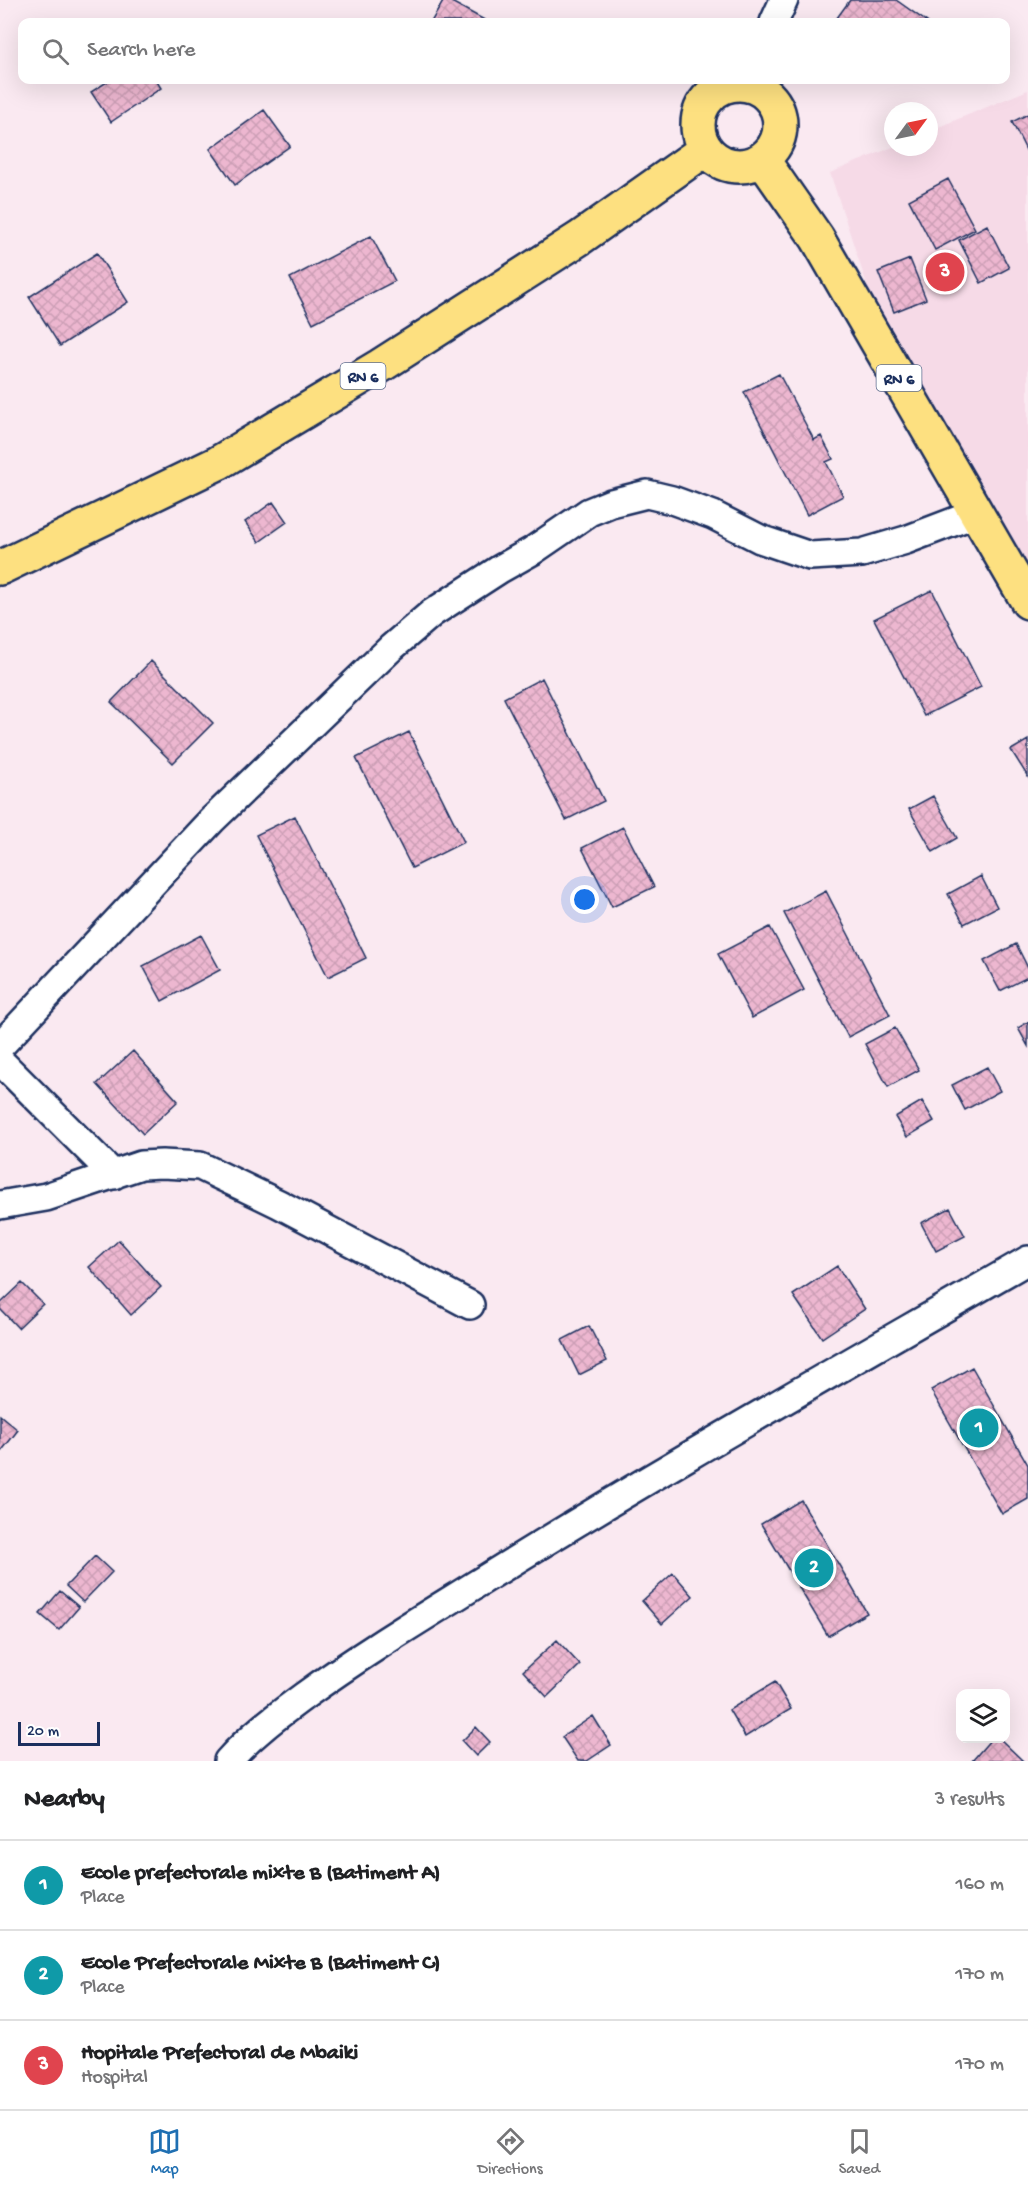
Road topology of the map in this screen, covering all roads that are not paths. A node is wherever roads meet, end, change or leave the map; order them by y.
1 (784, 0) edge
2 (776, 18) edge
3 (730, 84) edge
4 (751, 84) edge
5 (706, 149) junction
6 (762, 159) junction
7 (977, 513) junction
8 (0, 568) edge
9 (1028, 602) edge
10 (0, 1046) edge
11 (0, 1062) edge
12 (114, 1174) junction
13 (0, 1205) edge
14 (1028, 1260) edge
15 (470, 1305) dead end
16 (228, 1761) edge

1 - 2 street
3 - 5 main road
4 - 6 main road
5 - 6 main road
5 - 8 main road, RN 6
6 - 7 main road, RN 6
7 - 9 main road, RN 6
7 - 10 street
11 - 12 street
12 - 13 street
12 - 15 street
14 - 16 street

